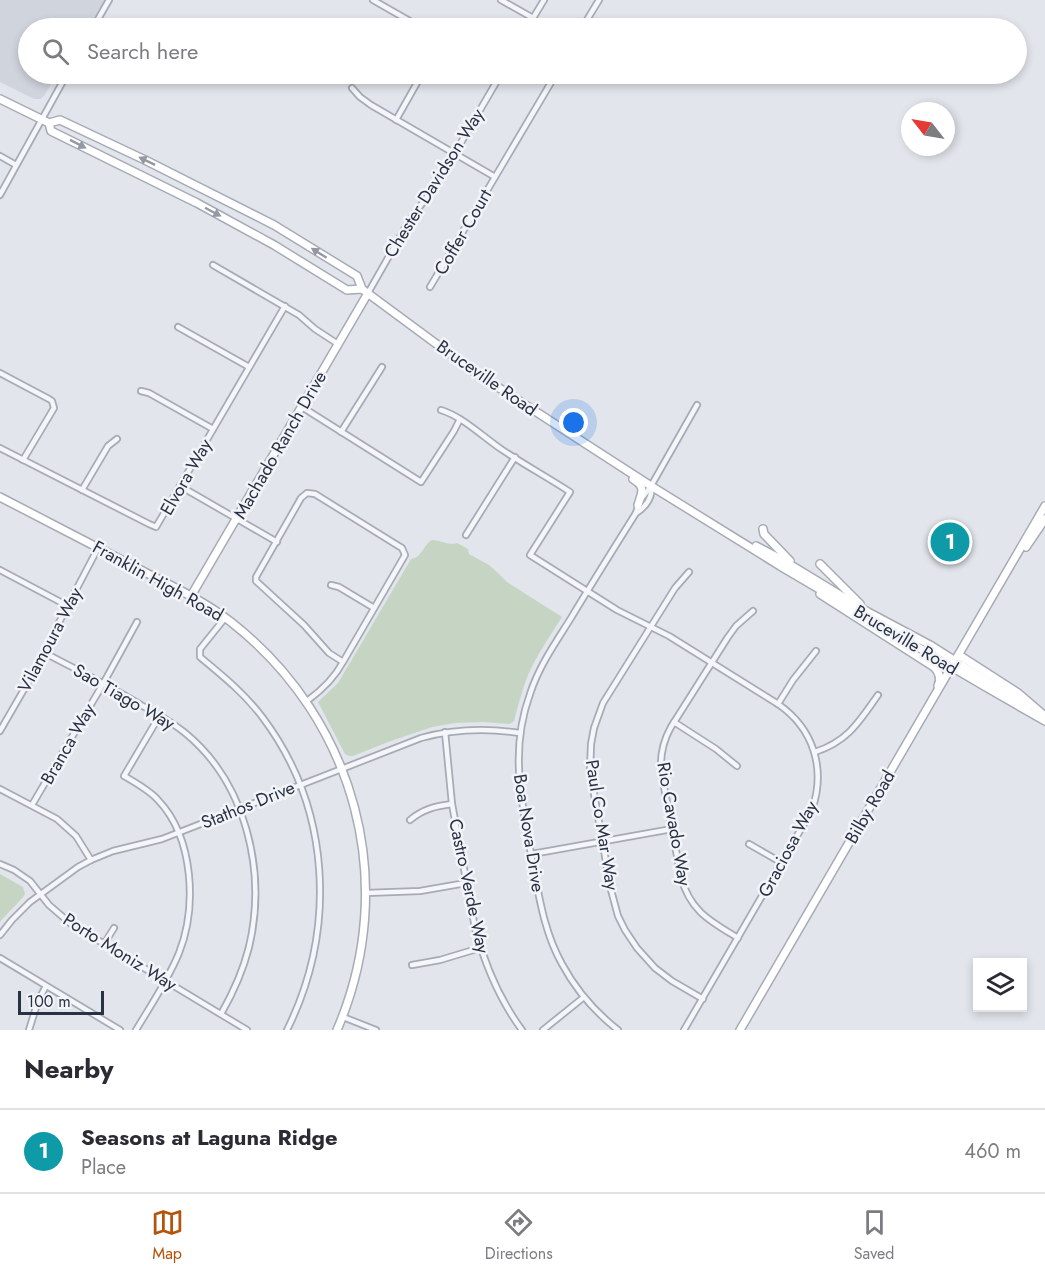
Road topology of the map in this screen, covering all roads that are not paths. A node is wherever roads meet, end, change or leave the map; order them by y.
1 (109, 0) edge
2 (373, 0) edge
3 (501, 0) edge
4 (544, 0) edge
5 (599, 0) edge
6 (99, 18) edge
7 (404, 18) edge
8 (533, 18) joint
9 (588, 18) edge
10 (61, 84) edge
11 (416, 84) edge
12 (495, 84) edge
13 (550, 84) edge
14 (352, 88) dead end
15 (0, 99) edge
16 (41, 119) junction
17 (396, 120) junction
18 (50, 123) junction
19 (454, 154) junction
20 (0, 156) edge
21 (16, 165) junction
22 (495, 177) junction
23 (0, 195) edge
24 (213, 265) dead end
25 (430, 287) dead end
26 (365, 291) junction
27 (285, 306) junction
28 (178, 327) dead end
29 (338, 345) junction
30 (249, 367) junction
31 (381, 367) dead end
32 (0, 373) edge
33 (141, 391) dead end
34 (697, 405) dead end
35 (302, 407) junction
36 (441, 410) dead end
37 (460, 419) junction
38 (213, 429) junction
39 (341, 432) junction
40 (117, 439) dead end
41 (0, 448) edge
42 (515, 457) junction
43 (23, 460) junction
44 (629, 472) junction
45 (180, 486) junction
46 (651, 486) junction
47 (82, 490) junction
48 (0, 497) edge
49 (638, 505) junction
50 (1045, 506) edge
51 (636, 513) junction
52 (237, 518) junction
53 (1045, 519) edge
54 (764, 529) dead end
55 (466, 535) dead end
56 (737, 538) junction
57 (277, 542) junction
58 (98, 548) junction
59 (820, 564) dead end
60 (798, 569) junction
61 (0, 570) edge
62 (689, 572) dead end
63 (808, 583) junction
64 (1001, 584) junction
65 (331, 585) dead end
66 (587, 592) junction
67 (191, 596) junction
68 (68, 606) junction
69 (374, 608) junction
70 (753, 611) dead end
71 (868, 612) junction
72 (225, 618) junction
73 (137, 622) dead end
74 (650, 627) junction
75 (816, 651) dead end
76 (45, 653) junction
77 (956, 661) junction
78 (344, 662) junction
79 (711, 662) junction
80 (103, 684) junction
81 (878, 695) dead end
82 (935, 697) junction
83 (307, 701) junction
84 (778, 704) junction
85 (160, 715) junction
86 (1045, 718) edge
87 (674, 722) junction
88 (0, 731) edge
89 (445, 732) junction
90 (520, 733) junction
91 (815, 752) junction
92 (737, 766) dead end
93 (342, 768) junction
94 (300, 785) junction
95 (0, 789) edge
96 (452, 804) junction
97 (32, 805) junction
98 (239, 809) junction
99 (410, 820) dead end
100 (672, 829) junction
101 (178, 833) junction
102 (602, 842) junction
103 (749, 844) dead end
104 (532, 854) junction
105 (91, 860) junction
106 (782, 863) junction
107 (0, 864) edge
108 (466, 882) junction
109 (366, 893) junction
110 (40, 894) junction
111 (114, 928) dead end
112 (0, 935) edge
113 (738, 938) junction
114 (104, 944) junction
115 (480, 948) junction
116 (0, 958) edge
117 (412, 965) dead end
118 (165, 981) junction
119 (46, 986) junction
120 (584, 997) junction
121 (703, 999) junction
122 (221, 1014) junction
123 (343, 1017) junction
124 (29, 1030) edge
125 (120, 1030) edge
126 (136, 1030) edge
127 (247, 1030) edge
128 (287, 1030) edge
129 (337, 1030) edge
130 (376, 1030) edge
131 (522, 1030) edge
132 (543, 1030) edge
133 (618, 1030) edge
134 (684, 1030) edge
135 (740, 1030) edge

1 - 6 street
2 - 7 street
3 - 8 street
4 - 8 street
5 - 9 street
10 - 16 street
11 - 17 street
12 - 19 street, Chester Davidson Way
13 - 22 street, Coffer Court
14 - 17 street
15 - 16 main road, Bruceville Road
16 - 18 main road, Bruceville Road
16 - 21 street
17 - 19 street
18 -> 26 main road, Bruceville Road
26 -> 18 main road, Bruceville Road
19 - 22 street
19 - 26 street, Chester Davidson Way
20 - 21 street
21 - 23 street
22 - 25 street, Coffer Court
24 - 27 street
26 - 29 main road, Machado Ranch Drive
26 - 44 main road, Bruceville Road
27 - 29 street
27 - 30 street, Elvora Way
28 - 30 street
29 - 35 main road, Machado Ranch Drive
30 - 38 street, Elvora Way
31 - 39 street
32 - 43 street
33 - 38 street
34 - 46 street
35 - 39 street
35 - 52 main road, Machado Ranch Drive
36 - 37 street
37 - 39 street
37 - 42 street
38 - 45 street, Elvora Way
40 - 47 street
41 - 43 street, Elvora Way
42 - 55 street
42 - 66 street, Graciosa Way
43 - 47 street, Elvora Way
44 - 46 main road, Bruceville Road
44 - 49 main road
45 - 47 street, Elvora Way
45 - 52 street
46 - 49 street
46 - 51 street, Boa Nova Drive
46 - 56 main road, Bruceville Road
48 - 58 main road, Franklin High Road
49 - 51 street
50 - 64 main road, Bilby Road
51 - 66 street, Boa Nova Drive
52 - 57 street
52 - 67 main road, Machado Ranch Drive
53 - 64 main road, Bilby Road
54 - 60 main road
56 - 60 main road, Bruceville Road
56 - 63 main road, Bruceville Road
57 - 69 street
57 - 78 street
58 - 67 main road, Franklin High Road
58 - 68 street, Vilamoura Way
59 - 71 main road
60 - 71 main road, Bruceville Road
61 - 68 street
62 - 74 street, Paul Co Mar Way
63 - 77 main road, Bruceville Road
63 - 82 main road
64 - 77 main road, Bilby Road
65 - 69 street
66 - 74 street, Graciosa Way
66 - 90 street, Boa Nova Drive
67 - 72 main road, Franklin High Road
68 - 76 street, Vilamoura Way
69 - 78 street
70 - 79 street, Rio Cavado Way
71 - 77 main road, Bruceville Road
72 - 83 main road, Franklin High Road
72 - 94 street
73 - 80 street, Branca Way
74 - 79 street, Graciosa Way
74 - 102 street, Paul Co Mar Way
75 - 84 street
76 - 80 street, Sao Tiago Way
76 - 88 street, Vilamoura Way
77 - 82 main road, Bilby Road
77 - 86 main road, Bruceville Road
77 - 86 main road
78 - 83 street
79 - 84 street, Graciosa Way
79 - 87 street, Rio Cavado Way
80 - 85 street, Sao Tiago Way
80 - 97 street, Branca Way
81 - 91 street
82 - 135 main road, Bilby Road
83 - 93 main road, Franklin High Road
84 - 91 street, Graciosa Way
85 - 98 street, Sao Tiago Way
85 - 101 street
87 - 92 street
87 - 100 street, Rio Cavado Way
89 - 90 street, Stathos Drive
89 - 93 street, Stathos Drive
89 - 96 street, Castro Verde Way
90 - 104 street, Boa Nova Drive
91 - 106 street, Graciosa Way
93 - 94 street, Stathos Drive
93 - 109 main road, Franklin High Road
94 - 98 street, Stathos Drive
94 - 128 street
95 - 97 street
96 - 99 street
96 - 108 street, Castro Verde Way
97 - 105 street
98 - 101 street, Stathos Drive
98 - 122 street, Sao Tiago Way
100 - 102 street
100 - 113 street, Rio Cavado Way
101 - 105 street, Stathos Drive
101 - 118 street
102 - 104 street
102 - 121 street, Paul Co Mar Way
103 - 106 street
104 - 120 street, Boa Nova Drive
105 - 110 street, Stathos Drive
106 - 113 street, Graciosa Way
107 - 110 street, Porto Moniz Way
108 - 109 street
108 - 115 street, Castro Verde Way
109 - 123 main road, Franklin High Road
110 - 112 street, Stathos Drive
110 - 114 street, Porto Moniz Way
111 - 114 street
113 - 121 street, Graciosa Way
114 - 118 street, Porto Moniz Way
115 - 117 street
115 - 131 street, Castro Verde Way
116 - 119 street
118 - 122 street, Porto Moniz Way
118 - 126 street
119 - 124 street
119 - 125 street
120 - 132 street
120 - 133 street, Boa Nova Drive
121 - 134 street, Graciosa Way
122 - 127 street, Porto Moniz Way
123 - 129 main road, Franklin High Road
123 - 130 street

